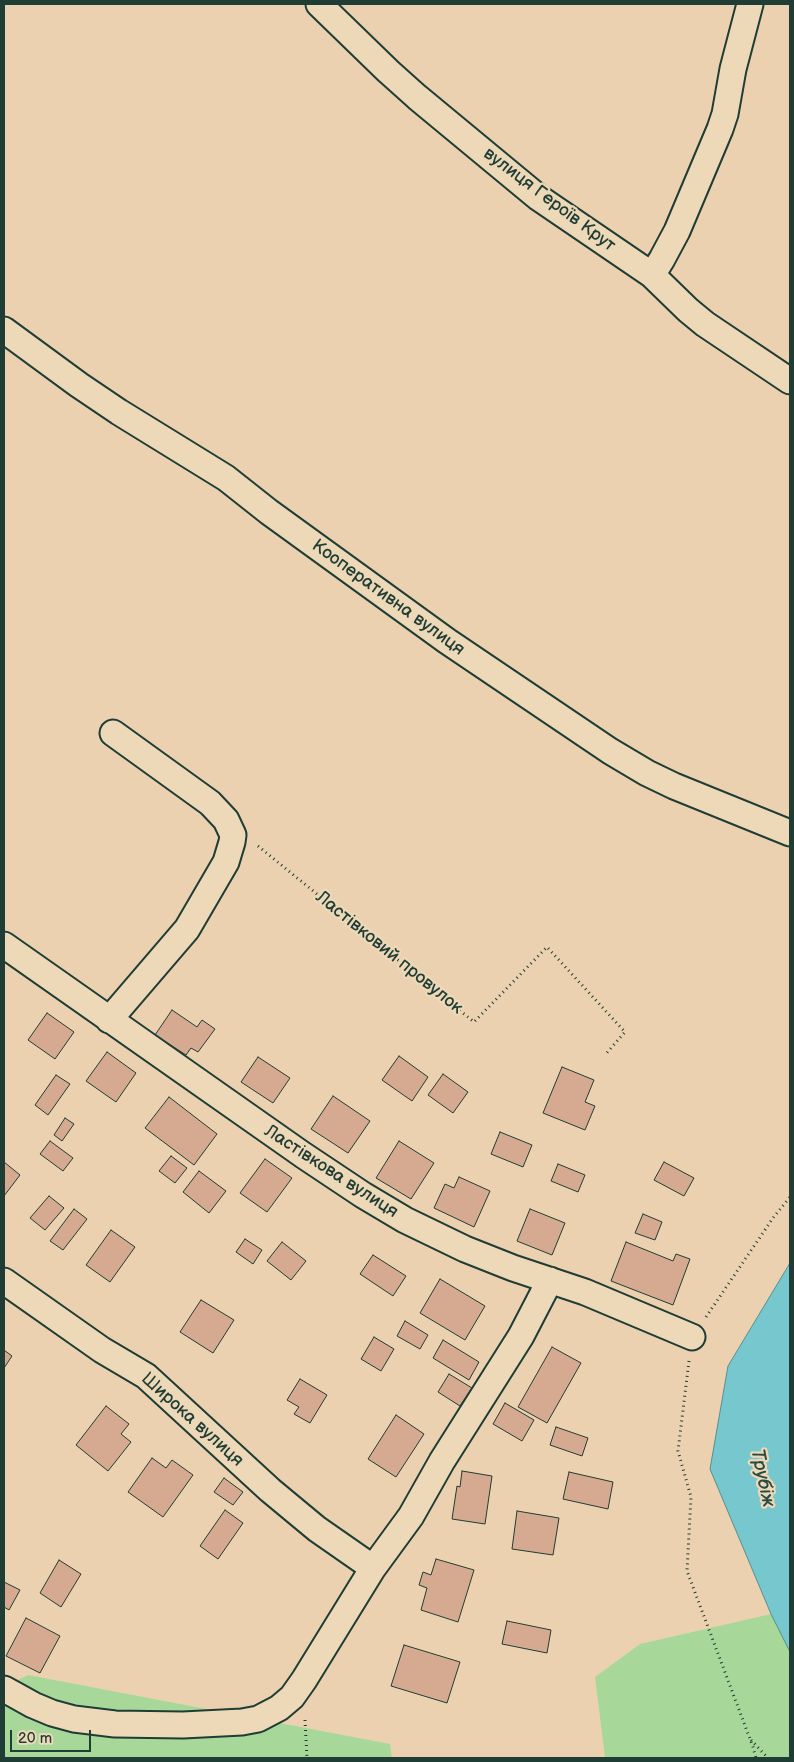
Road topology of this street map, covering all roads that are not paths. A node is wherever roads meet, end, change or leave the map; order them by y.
1 (319, 4) edge
2 (750, 4) edge
3 (652, 275) junction
4 (4, 330) edge
5 (790, 381) edge
6 (113, 733) dead end
7 (790, 833) edge
8 (4, 945) edge
9 (109, 1020) junction
10 (550, 1280) junction
11 (4, 1281) edge
12 (692, 1337) road end
13 (373, 1568) junction
14 (4, 1689) edge

1 - 3 street, вулиця Героїв Крут
2 - 3 street
3 - 5 street, вулиця Героїв Крут
4 - 7 street, Кооперативна вулиця
6 - 9 street
8 - 9 street, Ластівкова вулиця
9 - 10 street, Ластівкова вулиця
10 - 12 street, Ластівкова вулиця
10 - 13 street
11 - 13 street, Широка вулиця
13 - 14 street

